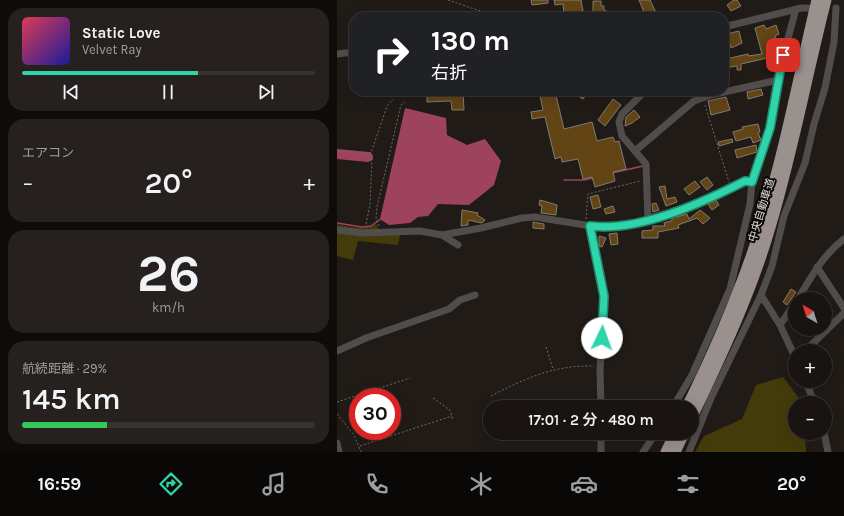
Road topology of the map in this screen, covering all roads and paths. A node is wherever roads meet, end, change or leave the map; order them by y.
1 (448, 0) edge
2 (803, 0) edge
3 (817, 0) edge
4 (835, 6) edge
5 (802, 8) junction
6 (482, 12) edge
7 (729, 26) edge
8 (349, 53) edge
9 (337, 54) edge
10 (778, 80) junction
11 (729, 91) edge
12 (640, 96) edge
13 (706, 96) edge
14 (702, 97) junction
15 (393, 99) dead end
16 (405, 102) dead end
17 (337, 151) edge
18 (635, 151) junction
19 (371, 153) junction
20 (648, 179) junction
21 (752, 182) junction
22 (731, 188) junction
23 (648, 220) junction
24 (366, 224) dead end
25 (379, 225) dead end
26 (588, 226) junction
27 (337, 230) edge
28 (442, 235) junction
29 (844, 239) edge
30 (458, 244) dead end
31 (817, 267) junction
32 (762, 271) dead end
33 (769, 275) junction
34 (802, 292) edge
35 (475, 295) dead end
36 (761, 295) junction
37 (844, 308) edge
38 (788, 313) edge
39 (844, 313) edge
40 (780, 325) junction
41 (789, 344) edge
42 (812, 344) edge
43 (546, 347) dead end
44 (337, 351) edge
45 (601, 366) junction
46 (554, 369) junction
47 (410, 378) dead end
48 (491, 396) dead end
49 (433, 398) dead end
50 (601, 400) edge
51 (677, 400) edge
52 (690, 400) edge
53 (337, 402) edge
54 (699, 402) edge
55 (337, 414) edge
56 (452, 416) junction
57 (453, 420) dead end
58 (601, 440) edge
59 (651, 440) edge
60 (672, 440) edge
61 (681, 440) edge
62 (825, 440) edge
63 (337, 443) edge
64 (360, 446) junction
65 (339, 452) edge
66 (361, 452) edge
67 (601, 452) edge
68 (643, 452) edge
69 (666, 452) edge
70 (675, 452) edge
71 (689, 452) edge
72 (828, 452) edge

1 - 6 path
2 - 5 street
3 - 52 highway, 中央自動車道
4 - 33 street
4 - 54 highway, 中央自動車道
5 - 7 street
5 - 10 street
8 - 9 street
10 - 11 street
10 - 21 street
12 - 18 street
13 - 14 street
14 - 18 street
14 - 22 path
15 - 19 path
16 - 25 path
17 - 19 path
18 - 20 street
19 - 24 path
20 - 23 street
20 - 26 path
21 - 22 street
21 - 51 street
22 - 23 street
23 - 26 street
26 - 28 street
26 - 45 street
27 - 28 street
28 - 30 street
29 - 31 street
31 - 34 street
31 - 37 street
32 - 33 street
33 - 36 street
35 - 44 street
36 - 40 street
36 - 71 street
38 - 40 street
39 - 42 street
40 - 41 street
43 - 46 path
45 - 46 path
45 - 50 street
46 - 48 path
47 - 53 path
49 - 56 path
55 - 64 path
56 - 57 path
56 - 64 path
58 - 67 street
59 - 68 street
60 - 69 highway
61 - 70 highway
62 - 72 street
63 - 65 street
64 - 66 path

